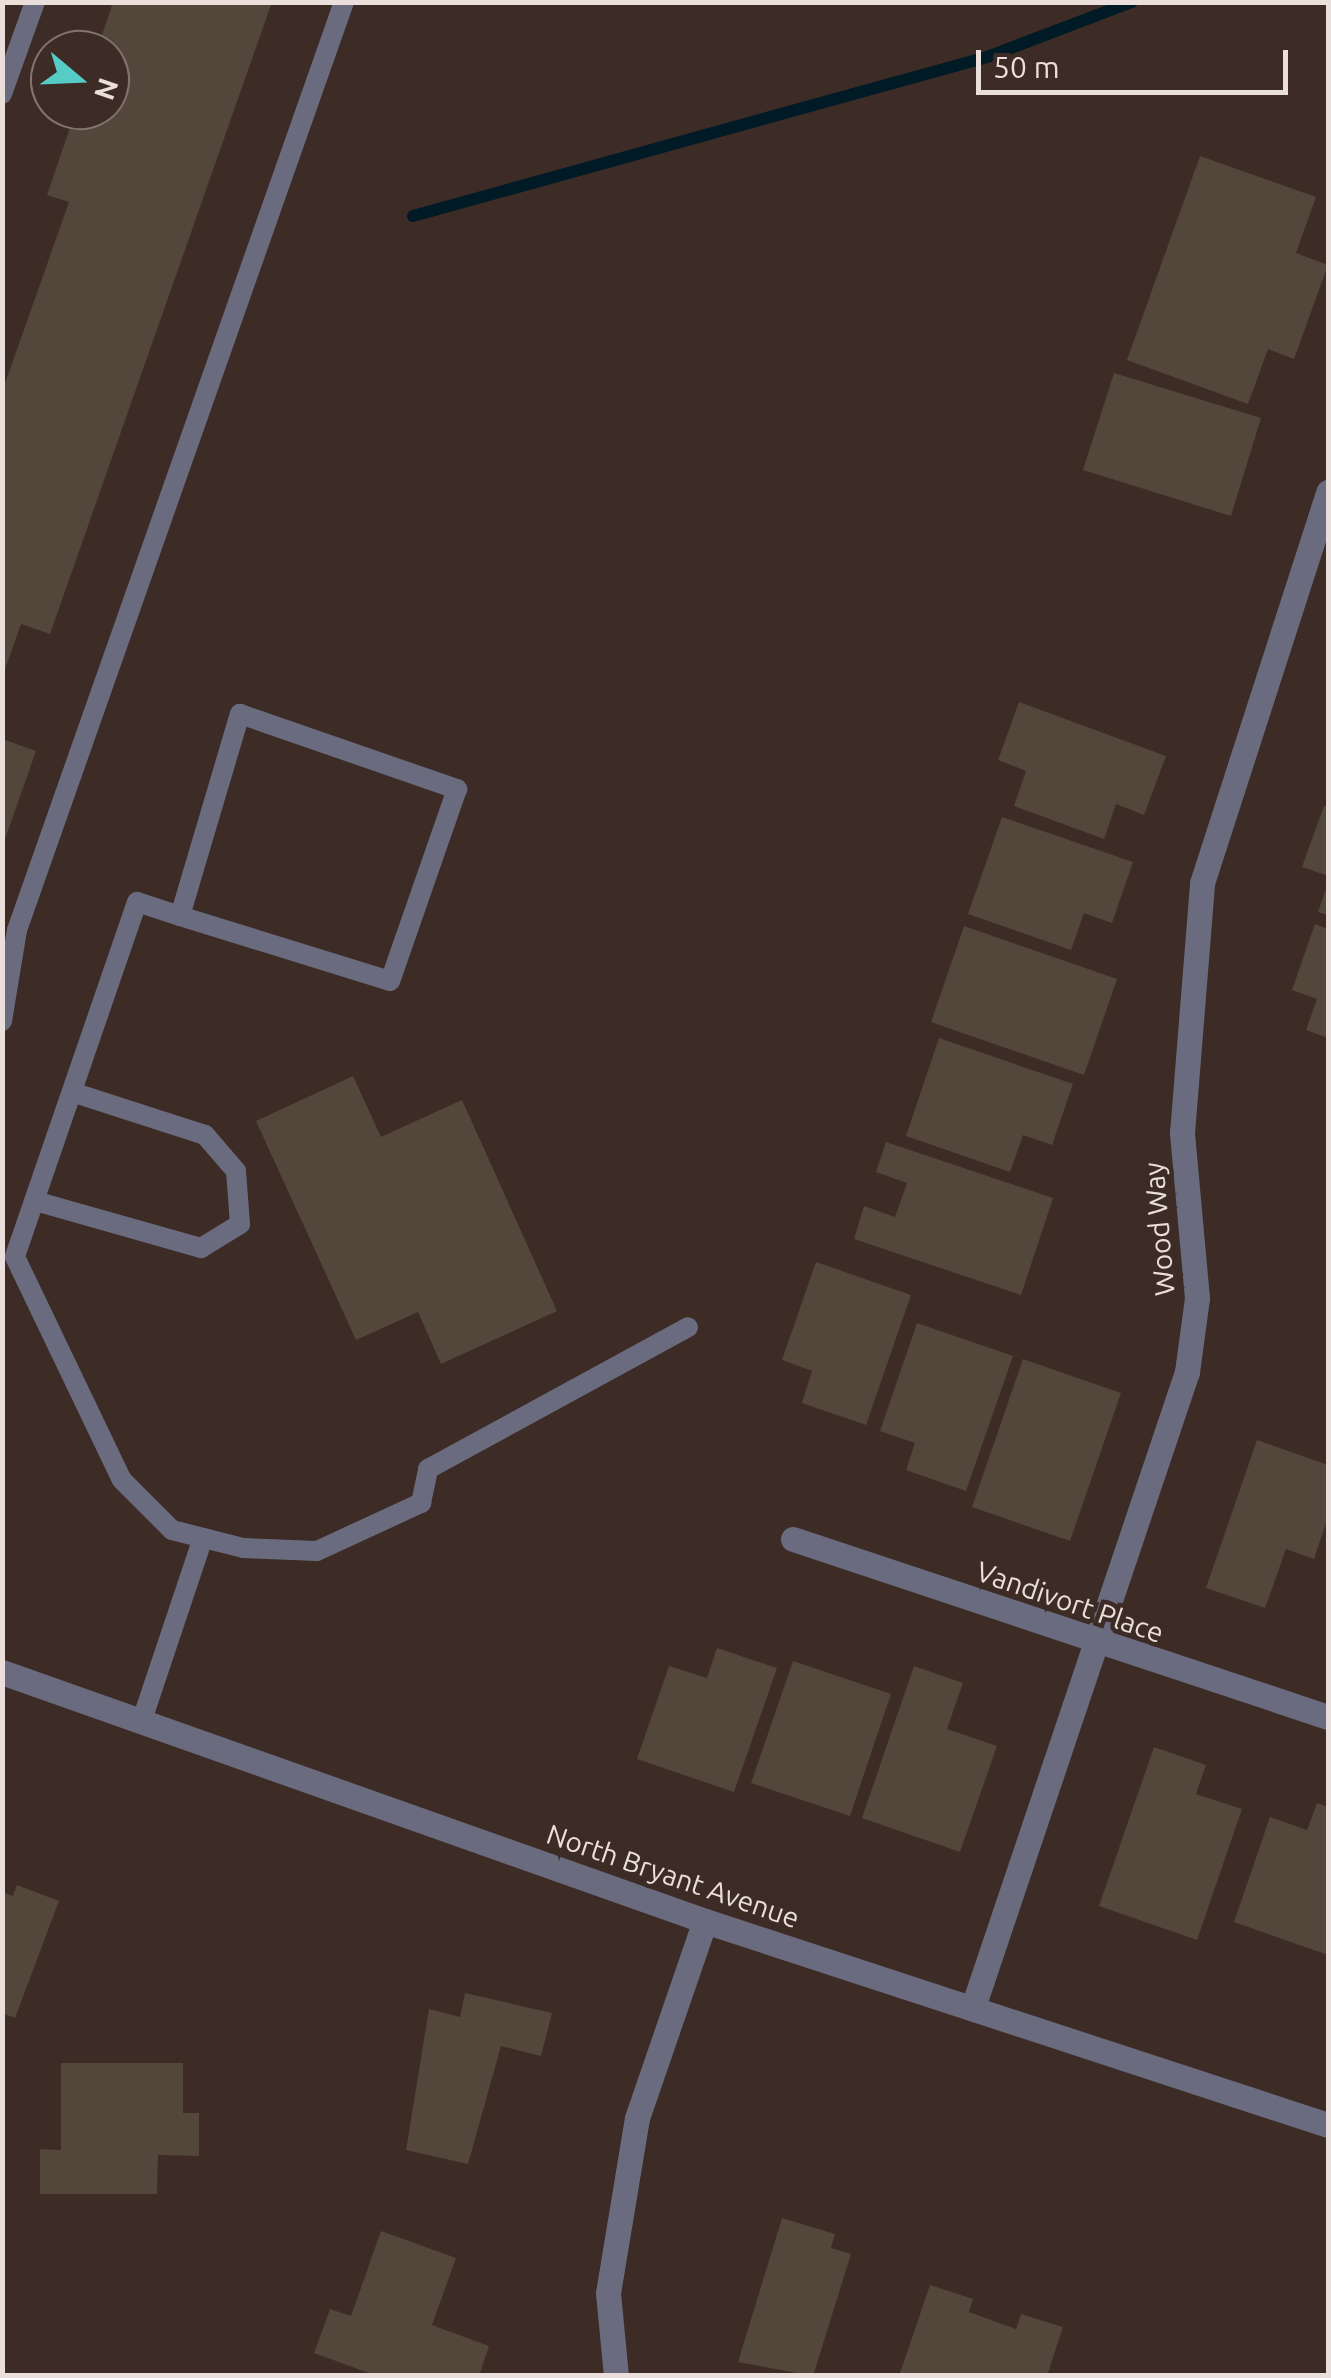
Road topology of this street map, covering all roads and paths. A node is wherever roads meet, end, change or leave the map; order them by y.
1 (35, 2) edge
2 (344, 2) edge
3 (6, 70) edge
4 (2, 94) edge
5 (1328, 492) edge
6 (180, 916) junction
7 (2, 1021) edge
8 (72, 1092) junction
9 (34, 1201) junction
10 (688, 1327) dead end
11 (203, 1538) junction
12 (794, 1539) dead end
13 (1098, 1644) junction
14 (2, 1672) edge
15 (1328, 1718) edge
16 (142, 1720) junction
17 (706, 1921) junction
18 (973, 2008) junction
19 (1328, 2125) edge
20 (616, 2376) edge

1 - 3 lane
2 - 7 lane
3 - 4 lane
5 - 13 street, Wood Way
6 - 6 lane
6 - 8 lane
8 - 9 lane
8 - 9 lane
9 - 11 lane
10 - 11 lane
11 - 16 lane
12 - 13 street, Vandivort Place
13 - 15 street, Vandivort Place
13 - 18 street, Wood Way
14 - 16 street, North Bryant Avenue
16 - 17 street, North Bryant Avenue
17 - 18 street, North Bryant Avenue
17 - 20 street
18 - 19 street, North Bryant Avenue

